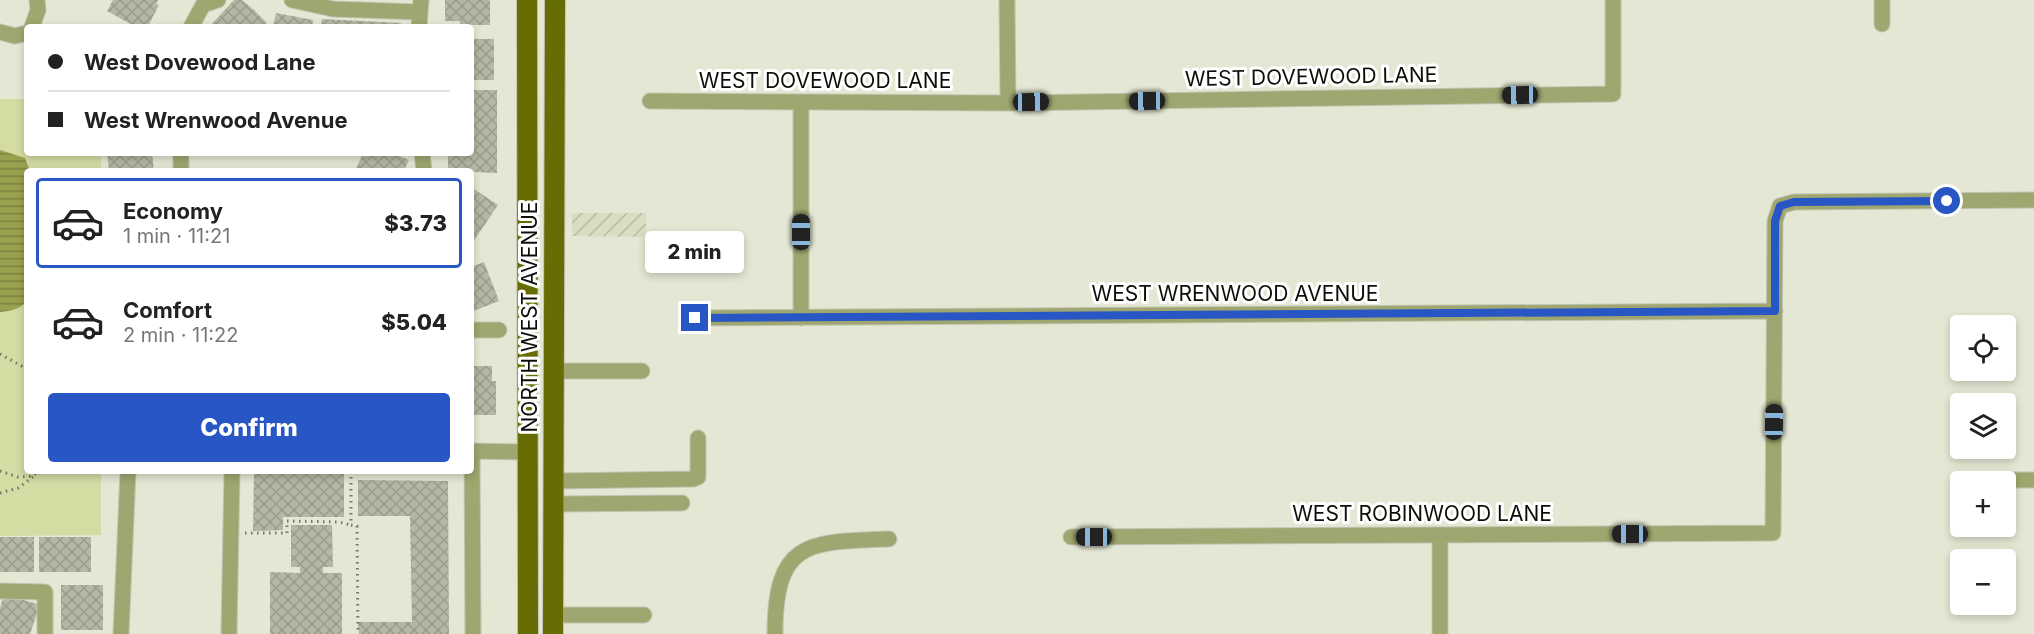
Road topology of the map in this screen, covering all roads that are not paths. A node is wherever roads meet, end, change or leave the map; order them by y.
1 (37, 0) edge
2 (218, 0) edge
3 (292, 0) edge
4 (527, 0) edge
5 (555, 0) edge
6 (1007, 0) edge
7 (1613, 0) edge
8 (1882, 0) edge
9 (419, 13) edge
10 (33, 24) edge
11 (193, 24) edge
12 (1882, 24) dead end
13 (0, 32) edge
14 (24, 34) edge
15 (650, 101) dead end
16 (801, 102) junction
17 (1008, 103) junction
18 (2034, 200) edge
19 (1775, 311) junction
20 (695, 318) dead end
21 (801, 318) junction
22 (474, 330) edge
23 (500, 330) dead end
24 (554, 371) junction
25 (642, 371) dead end
26 (698, 438) dead end
27 (474, 451) edge
28 (528, 452) junction
29 (128, 474) edge
30 (232, 474) edge
31 (472, 474) edge
32 (2016, 480) edge
33 (2034, 480) edge
34 (554, 481) junction
35 (682, 503) dead end
36 (554, 504) junction
37 (1440, 535) junction
38 (1071, 537) dead end
39 (889, 539) dead end
40 (0, 591) edge
41 (644, 615) dead end
42 (553, 624) edge
43 (45, 634) edge
44 (121, 634) edge
45 (230, 634) edge
46 (473, 634) edge
47 (528, 634) edge
48 (775, 634) edge
49 (1440, 634) edge

1 - 10 street
2 - 11 street
3 - 9 street
4 - 28 main road, NORTH WEST AVENUE
5 - 24 main road, NORTH WEST AVENUE
6 - 17 street
7 - 17 street, WEST DOVEWOOD LANE
8 - 12 street
13 - 14 street
15 - 16 street, WEST DOVEWOOD LANE
16 - 17 street, WEST DOVEWOOD LANE
16 - 21 street
18 - 19 street
19 - 21 street, WEST WRENWOOD AVENUE
19 - 37 street, WEST ROBINWOOD LANE
20 - 21 street, WEST WRENWOOD AVENUE
22 - 23 street
24 - 25 street
24 - 34 main road, NORTH WEST AVENUE
26 - 34 street
27 - 28 street
28 - 47 main road, NORTH WEST AVENUE
29 - 44 street
30 - 45 street
31 - 46 street
32 - 33 street
34 - 36 main road, NORTH WEST AVENUE
35 - 36 street
36 - 42 main road, NORTH WEST AVENUE
37 - 38 street, WEST ROBINWOOD LANE
37 - 49 street
39 - 48 street
40 - 43 street
41 - 42 street

